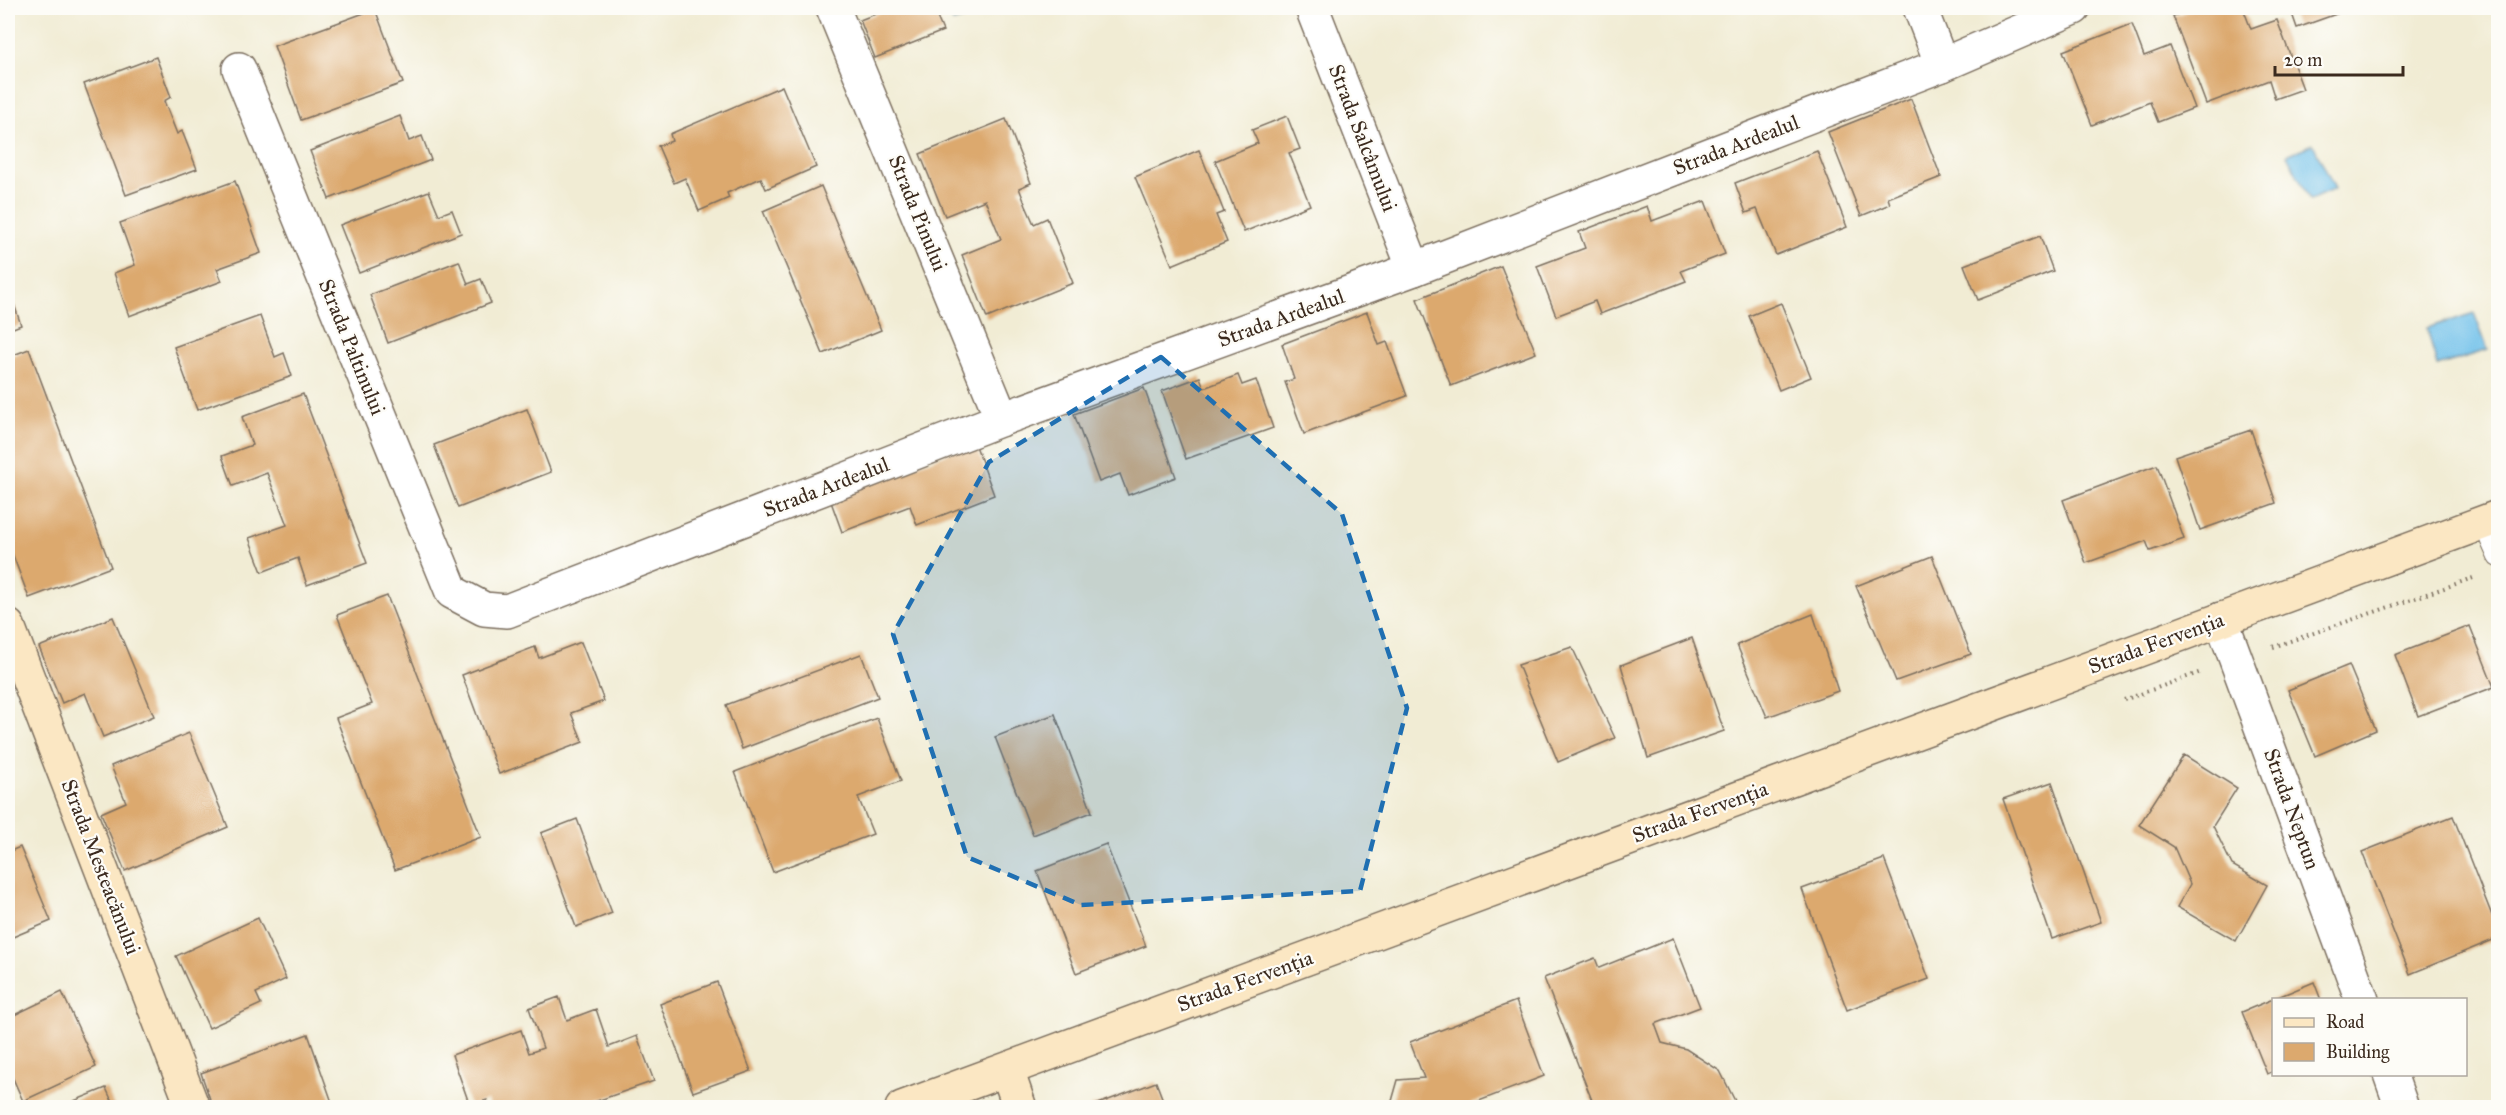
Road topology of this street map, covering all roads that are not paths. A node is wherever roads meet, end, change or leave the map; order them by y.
1 (833, 8) edge
2 (1312, 8) edge
3 (1920, 8) edge
4 (2074, 8) edge
5 (1942, 65) junction
6 (239, 69) dead end
7 (1414, 269) junction
8 (1002, 419) junction
9 (2491, 520) edge
10 (2499, 557) edge
11 (484, 609) joint
12 (2221, 619) junction
13 (8, 626) edge
14 (16, 670) edge
15 (2362, 998) edge
16 (1007, 1070) junction
17 (2391, 1076) edge
18 (194, 1107) edge
19 (902, 1107) edge
20 (1020, 1107) edge
21 (2402, 1107) edge

1 - 8 street, Strada Pinului
2 - 7 street, Strada Salcâmului
3 - 5 street
4 - 5 street, Strada Ardealul
5 - 7 street, Strada Ardealul
6 - 11 street, Strada Paltinului
7 - 8 street, Strada Ardealul
8 - 11 street, Strada Ardealul
9 - 10 lane
9 - 12 street, Strada Fervenția
12 - 15 street, Strada Neptun
12 - 16 street, Strada Fervenția
13 - 14 street, Strada Mesteacănului
14 - 18 street, Strada Mesteacănului
16 - 19 street, Strada Fervenția
16 - 20 street
17 - 21 street

